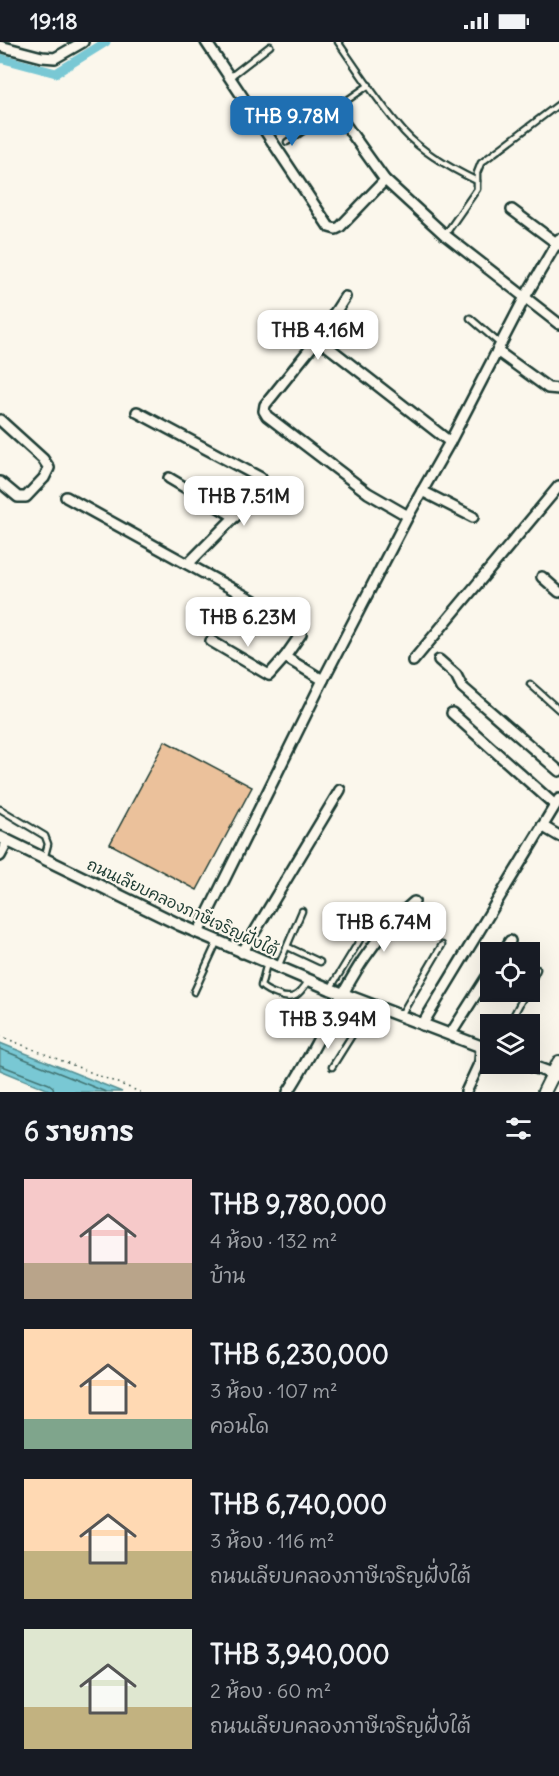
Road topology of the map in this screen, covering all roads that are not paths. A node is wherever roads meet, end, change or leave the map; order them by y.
1 (83, 42) edge
2 (207, 42) edge
3 (338, 42) edge
4 (0, 46) edge
5 (270, 46) dead end
6 (230, 77) junction
7 (369, 85) junction
8 (559, 104) edge
9 (342, 120) dead end
10 (287, 142) dead end
11 (385, 180) junction
12 (477, 181) junction
13 (512, 210) dead end
14 (445, 235) junction
15 (558, 242) edge
16 (345, 297) dead end
17 (525, 297) junction
18 (470, 318) dead end
19 (559, 324) edge
20 (318, 339) junction
21 (499, 348) junction
22 (559, 389) edge
23 (136, 412) dead end
24 (0, 420) edge
25 (450, 442) junction
26 (169, 478) dead end
27 (0, 482) edge
28 (559, 486) edge
29 (422, 491) junction
30 (66, 497) dead end
31 (408, 516) junction
32 (235, 517) junction
33 (473, 517) dead end
34 (188, 564) junction
35 (542, 577) dead end
36 (559, 592) edge
37 (211, 641) dead end
38 (285, 657) junction
39 (439, 660) dead end
40 (414, 661) dead end
41 (323, 680) junction
42 (530, 684) dead end
43 (559, 710) edge
44 (452, 714) dead end
45 (559, 771) edge
46 (340, 790) dead end
47 (557, 802) edge
48 (0, 809) edge
49 (542, 826) junction
50 (559, 836) edge
51 (4, 839) edge
52 (0, 856) edge
53 (44, 859) junction
54 (414, 902) dead end
55 (302, 911) dead end
56 (375, 915) dead end
57 (198, 933) junction
58 (217, 942) junction
59 (442, 945) dead end
60 (288, 947) junction
61 (242, 953) junction
62 (320, 962) dead end
63 (272, 965) junction
64 (309, 980) junction
65 (480, 988) edge
66 (330, 989) junction
67 (194, 992) dead end
68 (342, 993) junction
69 (371, 1005) junction
70 (400, 1016) junction
71 (422, 1025) junction
72 (450, 1035) junction
73 (480, 1046) edge
74 (480, 1062) edge
75 (559, 1062) edge
76 (332, 1067) dead end
77 (540, 1069) edge
78 (556, 1075) edge
79 (288, 1092) edge
80 (466, 1092) edge
81 (544, 1092) edge

1 - 4 street
2 - 6 street
3 - 7 lane
5 - 6 lane
6 - 11 street
7 - 10 lane
7 - 12 lane
8 - 12 lane
9 - 11 street
11 - 14 street
12 - 14 lane
13 - 15 street
14 - 17 street
15 - 17 street
16 - 20 street
17 - 19 street
17 - 21 street
18 - 21 lane
20 - 25 street
20 - 31 street
21 - 22 street
21 - 25 street
23 - 32 street
24 - 27 street
25 - 29 street
26 - 32 street
28 - 40 street
29 - 31 street
29 - 33 street
30 - 34 street
31 - 41 street
32 - 34 street
34 - 38 street
35 - 36 street
37 - 38 street
38 - 41 street
39 - 45 street
41 - 57 street
42 - 43 lane
44 - 47 street
46 - 61 street
47 - 49 street
48 - 53 lane
49 - 50 street
49 - 71 street
51 - 52 street
51 - 53 street, ถนนเลียบคลองภาษีเจริญฝั่งใต้
53 - 57 street, ถนนเลียบคลองภาษีเจริญฝั่งใต้
54 - 68 street
55 - 60 lane
56 - 66 lane
57 - 58 street, ถนนเลียบคลองภาษีเจริญฝั่งใต้
58 - 61 street, ถนนเลียบคลองภาษีเจริญฝั่งใต้
58 - 67 lane
59 - 70 lane
60 - 62 lane
60 - 63 lane
61 - 63 street, ถนนเลียบคลองภาษีเจริญฝั่งใต้
63 - 64 street, ถนนเลียบคลองภาษีเจริญฝั่งใต้
63 - 64 lane
64 - 66 street, ถนนเลียบคลองภาษีเจริญฝั่งใต้
65 - 72 street
66 - 68 street, ถนนเลียบคลองภาษีเจริญฝั่งใต้
68 - 69 street, ถนนเลียบคลองภาษีเจริญฝั่งใต้
68 - 79 street
69 - 70 street, ถนนเลียบคลองภาษีเจริญฝั่งใต้
69 - 76 lane
70 - 71 street, ถนนเลียบคลองภาษีเจริญฝั่งใต้
71 - 72 street, ถนนเลียบคลองภาษีเจริญฝั่งใต้
72 - 73 street, ถนนเลียบคลองภาษีเจริญฝั่งใต้
74 - 80 street
75 - 78 main road
77 - 78 street
78 - 81 main road

